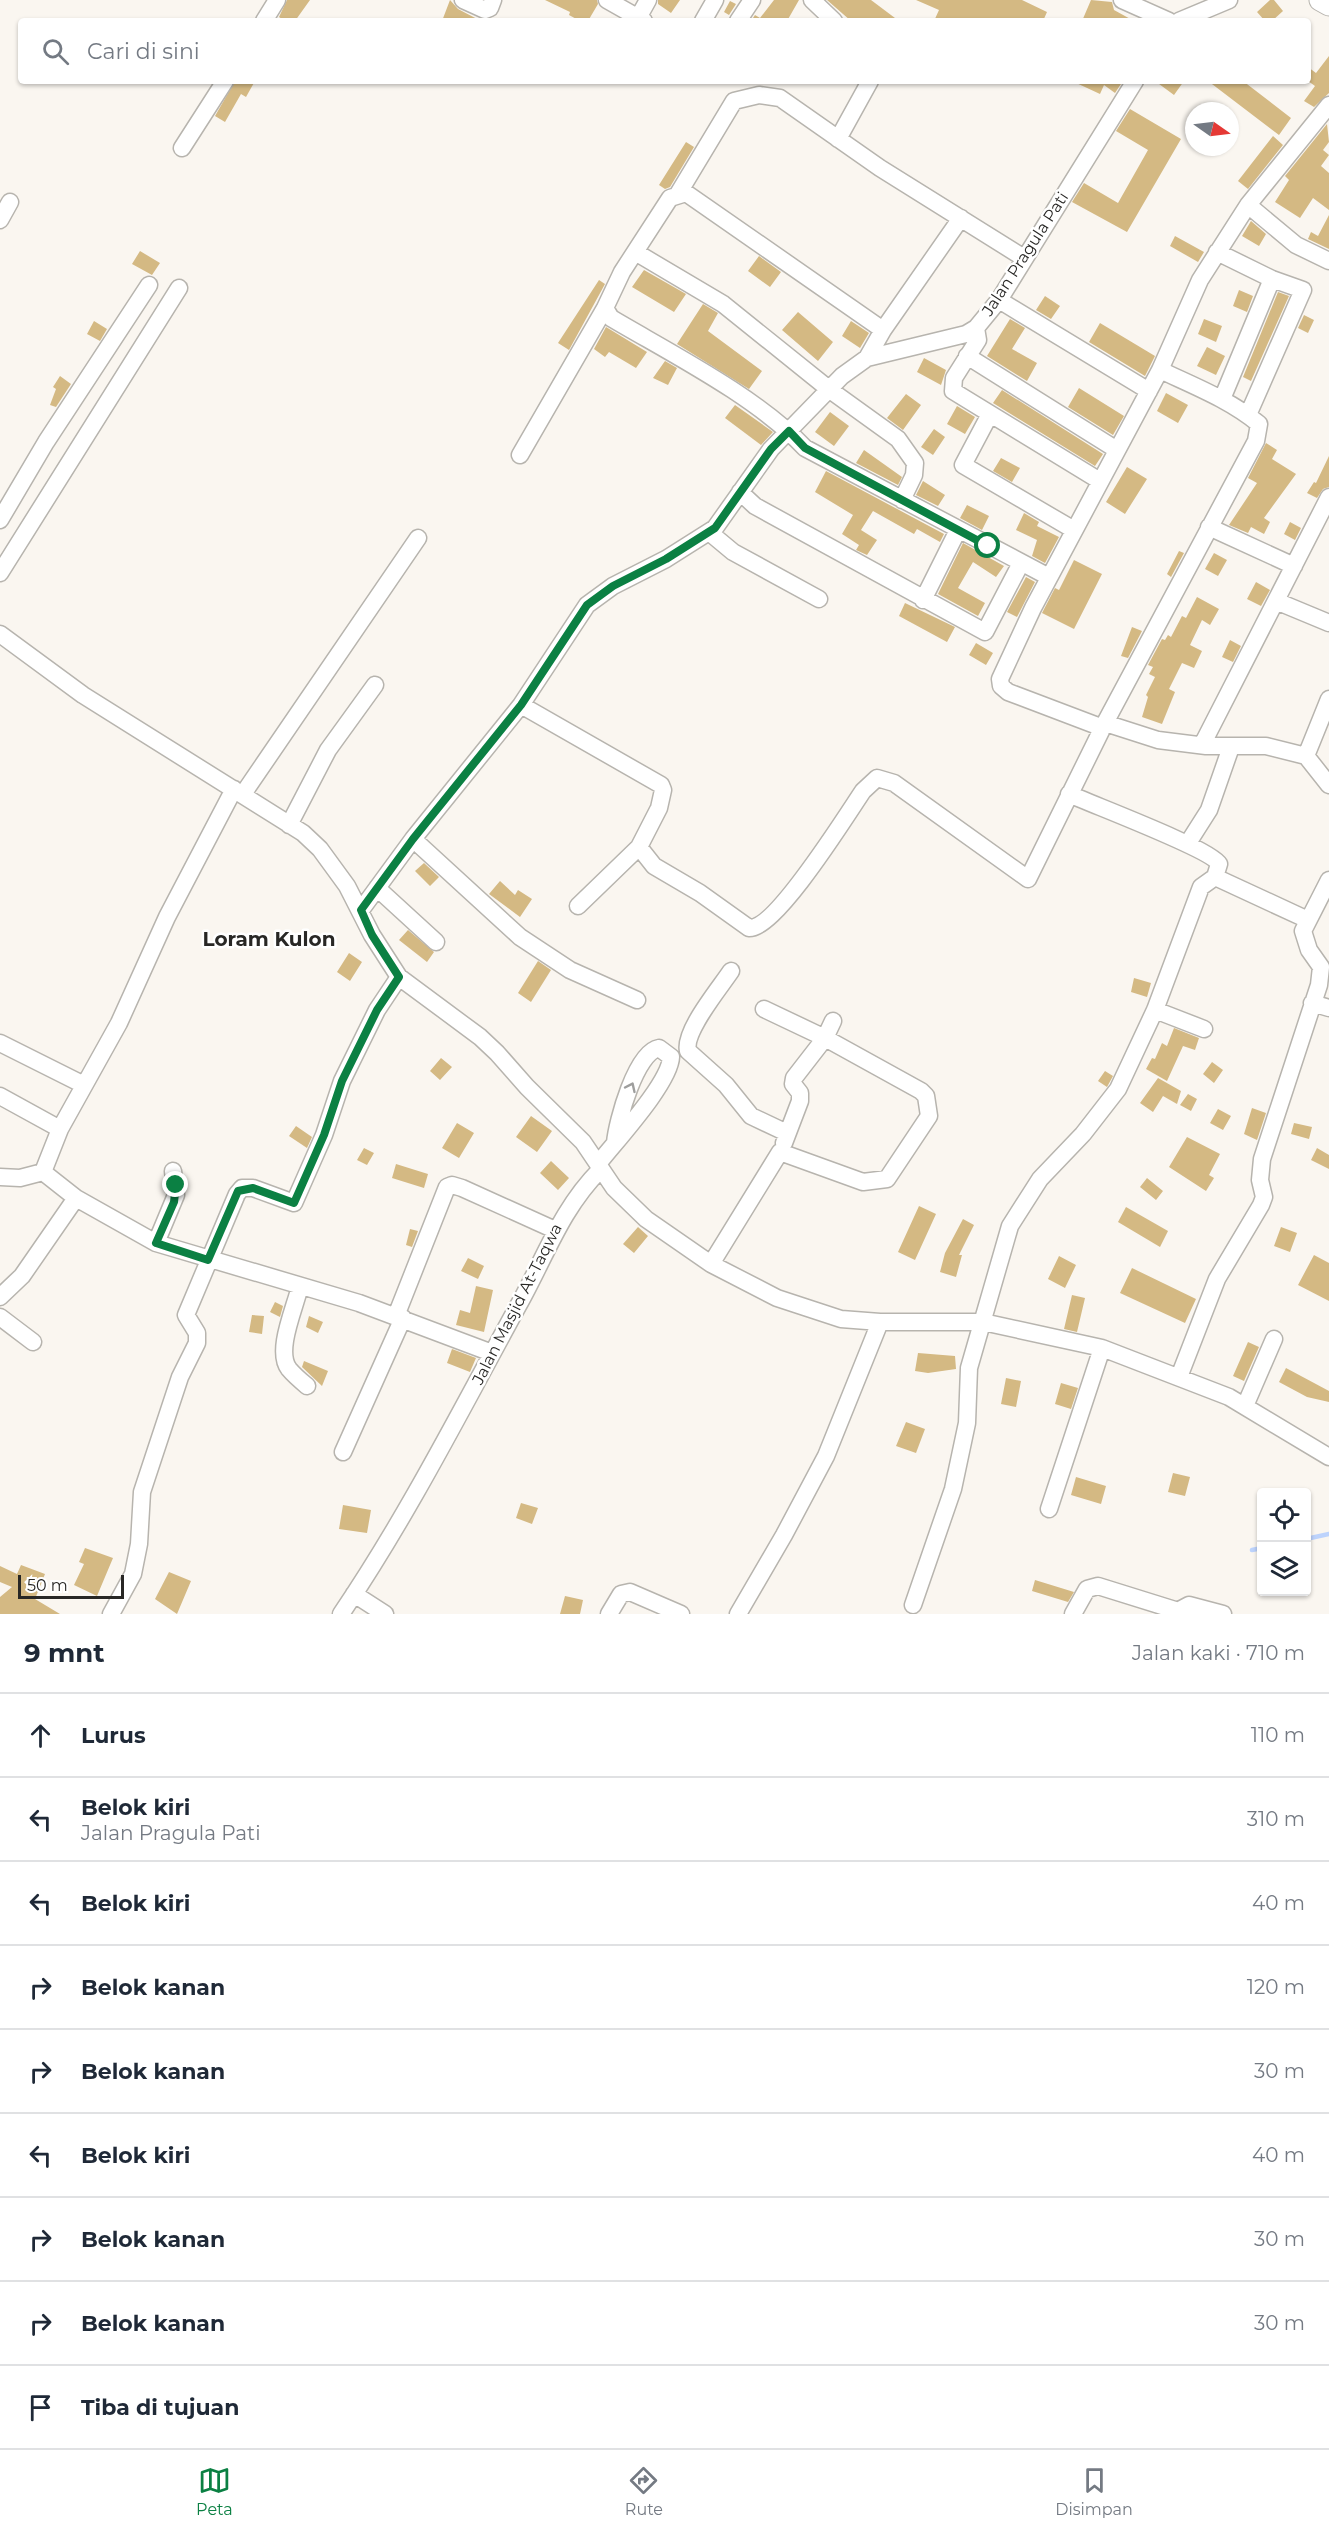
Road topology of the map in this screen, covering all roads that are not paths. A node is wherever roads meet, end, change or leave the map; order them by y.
1 (277, 0) edge
2 (463, 0) edge
3 (493, 0) edge
4 (607, 0) edge
5 (648, 0) edge
6 (715, 0) edge
7 (752, 0) edge
8 (812, 0) edge
9 (1122, 0) edge
10 (1229, 0) edge
11 (1320, 0) edge
12 (1329, 5) edge
13 (266, 18) edge
14 (639, 18) edge
15 (641, 18) edge
16 (705, 18) edge
17 (740, 18) edge
18 (831, 18) edge
19 (1162, 18) edge
20 (1186, 18) edge
21 (223, 84) edge
22 (868, 84) edge
23 (1133, 84) edge
24 (1329, 105) edge
25 (838, 139) junction
26 (182, 148) dead end
27 (678, 194) junction
28 (10, 202) dead end
29 (1248, 205) junction
30 (961, 218) junction
31 (0, 220) edge
32 (1217, 252) junction
33 (637, 253) junction
34 (1024, 258) junction
35 (1329, 261) edge
36 (1272, 279) junction
37 (149, 285) dead end
38 (179, 288) dead end
39 (999, 300) junction
40 (604, 308) junction
41 (976, 328) junction
42 (883, 330) junction
43 (968, 356) junction
44 (867, 358) junction
45 (1160, 370) junction
46 (830, 390) junction
47 (1149, 391) junction
48 (1222, 399) junction
49 (990, 414) junction
50 (1248, 415) junction
51 (789, 431) junction
52 (1117, 450) junction
53 (520, 455) dead end
54 (1100, 481) junction
55 (740, 492) junction
56 (1329, 497) edge
57 (902, 500) junction
58 (0, 519) edge
59 (1209, 527) junction
60 (958, 530) junction
61 (1074, 530) junction
62 (709, 532) junction
63 (418, 538) dead end
64 (1021, 563) junction
65 (1294, 566) junction
66 (0, 573) edge
67 (1049, 577) junction
68 (819, 598) dead end
69 (923, 600) junction
70 (1276, 601) junction
71 (1329, 622) edge
72 (0, 634) edge
73 (375, 685) dead end
74 (1329, 699) edge
75 (521, 705) junction
76 (1104, 725) junction
77 (1202, 745) junction
78 (1231, 747) junction
79 (1306, 756) junction
80 (1329, 785) edge
81 (238, 792) junction
82 (1069, 794) junction
83 (289, 825) junction
84 (413, 839) junction
85 (1188, 843) junction
86 (639, 847) junction
87 (1215, 877) junction
88 (1329, 880) edge
89 (377, 888) junction
90 (578, 906) dead end
91 (361, 910) junction
92 (1308, 920) junction
93 (436, 942) dead end
94 (1323, 959) edge
95 (731, 971) dead end
96 (399, 977) junction
97 (637, 1000) dead end
98 (1321, 1006) edge
99 (764, 1008) dead end
100 (1155, 1010) junction
101 (833, 1021) dead end
102 (1204, 1029) dead end
103 (825, 1038) junction
104 (0, 1043) edge
105 (84, 1086) junction
106 (0, 1096) edge
107 (60, 1129) junction
108 (787, 1133) junction
109 (615, 1143) junction
110 (780, 1152) junction
111 (599, 1167) junction
112 (172, 1171) dead end
113 (43, 1172) junction
114 (0, 1177) edge
115 (75, 1198) junction
116 (555, 1230) junction
117 (156, 1243) junction
118 (208, 1260) junction
119 (711, 1264) junction
120 (300, 1286) junction
121 (0, 1297) edge
122 (0, 1317) edge
123 (399, 1317) junction
124 (880, 1322) junction
125 (983, 1322) junction
126 (1274, 1339) dead end
127 (33, 1342) dead end
128 (1102, 1347) junction
129 (492, 1353) junction
130 (1179, 1377) junction
131 (307, 1386) dead end
132 (1245, 1406) junction
133 (343, 1452) dead end
134 (1329, 1457) edge
135 (1049, 1509) dead end
136 (354, 1594) junction
137 (913, 1605) dead end
138 (1174, 1612) edge
139 (111, 1614) edge
140 (341, 1614) edge
141 (385, 1614) edge
142 (609, 1614) edge
143 (681, 1614) edge
144 (738, 1614) edge
145 (1073, 1614) edge
146 (1223, 1614) edge

1 - 13 street
2 - 3 street
4 - 14 street
5 - 15 street
6 - 16 street
7 - 17 street
8 - 18 street
9 - 19 street
10 - 20 street
11 - 12 main road
21 - 26 street
22 - 25 street
23 - 34 street, Jalan Pragula Pati
24 - 29 street
25 - 27 street
25 - 30 street
27 - 33 street
27 - 42 street
28 - 31 street
29 - 32 street
29 - 35 street
30 - 34 street
30 - 42 street
32 - 36 street
32 - 45 street
33 - 40 street
33 - 46 street
34 - 39 street, Jalan Pragula Pati
36 - 48 street
36 - 50 street
37 - 58 street
38 - 66 street
39 - 41 street, Jalan Pragula Pati
39 - 47 street
40 - 51 street
40 - 53 street
41 - 43 street
41 - 44 street, Jalan Pragula Pati
42 - 44 street
43 - 49 street
43 - 52 street
44 - 46 street, Jalan Pragula Pati
45 - 47 street
45 - 48 street
46 - 51 street, Jalan Pragula Pati
46 - 57 street
47 - 52 street
48 - 50 street
49 - 54 street
49 - 61 street
50 - 59 street
51 - 55 street, Jalan Pragula Pati
51 - 57 street
52 - 54 street
54 - 61 street
55 - 62 street, Jalan Pragula Pati
55 - 69 street
56 - 65 street
57 - 60 street
59 - 65 street
59 - 76 street
60 - 64 street
60 - 69 street
61 - 67 street
62 - 68 street
62 - 75 street, Jalan Pragula Pati
63 - 81 street
64 - 67 street
64 - 69 street
65 - 70 street
67 - 76 street
70 - 71 street
70 - 77 street
72 - 81 street
73 - 83 street
74 - 79 street
75 - 84 street, Jalan Pragula Pati
75 - 86 street
76 - 77 street
76 - 82 street
77 - 78 street
78 - 79 street
78 - 85 street
79 - 80 street
81 - 83 street
81 - 105 street
82 - 85 street
82 - 86 street
83 - 91 street
84 - 89 street, Jalan Pragula Pati
84 - 97 street
85 - 87 street
86 - 90 street
87 - 92 street
87 - 100 street
88 - 92 street
89 - 91 street, Jalan Pragula Pati
89 - 93 street
91 - 96 street
92 - 94 street
94 - 98 street
95 - 108 street
96 - 111 street
96 - 118 street
98 - 130 street
99 - 103 street
100 - 102 street
100 - 125 street
101 - 103 street
103 - 108 street
103 - 110 street
104 - 105 street
105 - 107 street
106 - 107 street
107 - 113 street
108 - 110 street
109 -> 109 street, Jalan Masjid At-Taqwa
109 - 111 street, Jalan Masjid At-Taqwa
110 - 119 street
111 - 116 street, Jalan Masjid At-Taqwa
111 - 119 street
112 - 117 street
113 - 114 street
113 - 115 street
115 - 117 street
115 - 121 street
116 - 123 street
116 - 129 street, Jalan Masjid At-Taqwa
117 - 118 street
118 - 120 street
118 - 139 street
119 - 124 street
120 - 123 street
120 - 131 street
122 - 127 street
123 - 129 street
123 - 133 street
124 - 125 street
124 - 144 street
125 - 128 street
125 - 137 street
126 - 132 street
128 - 130 street
128 - 135 street
129 - 136 street, Jalan Masjid At-Taqwa
130 - 132 street
132 - 134 street
136 - 140 street
136 - 141 street
138 - 145 street
138 - 146 street
142 - 143 street

